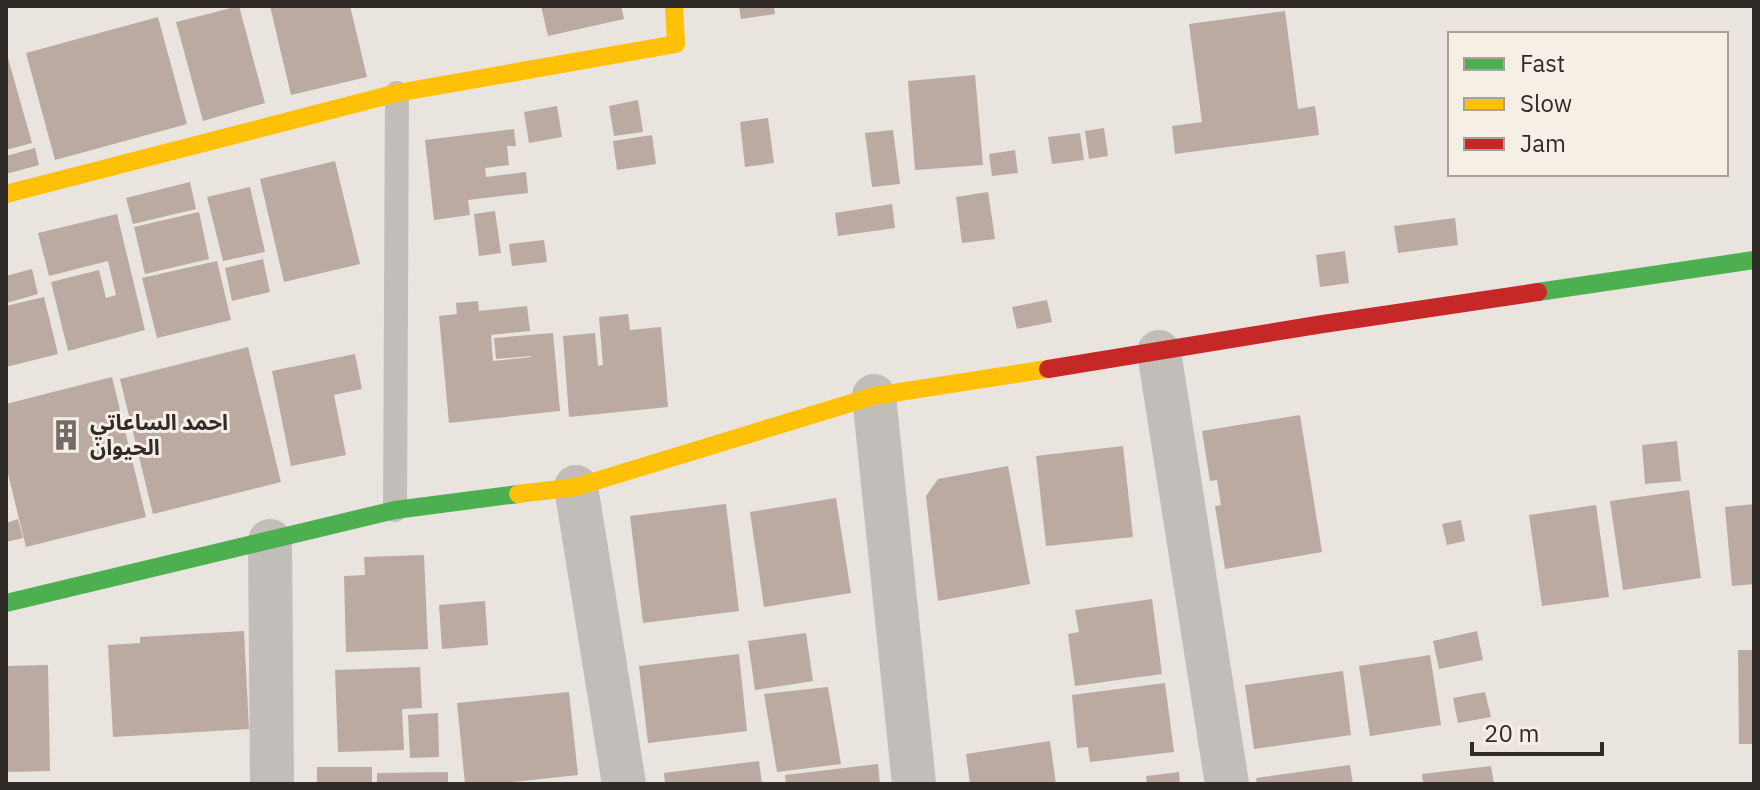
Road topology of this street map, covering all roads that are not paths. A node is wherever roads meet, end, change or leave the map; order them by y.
1 (674, 6) edge
2 (397, 93) junction
3 (6, 194) edge
4 (1754, 260) edge
5 (1159, 352) junction
6 (874, 396) junction
7 (576, 487) junction
8 (395, 510) junction
9 (270, 541) junction
10 (6, 603) edge
11 (272, 784) edge
12 (624, 784) edge
13 (914, 784) edge
14 (1227, 784) edge

1 - 2 street
2 - 3 street
2 - 8 lane
4 - 5 street
5 - 6 street
5 - 14 street
6 - 7 street
6 - 13 street
7 - 8 street
7 - 12 street
8 - 9 street
9 - 10 street
9 - 11 street

